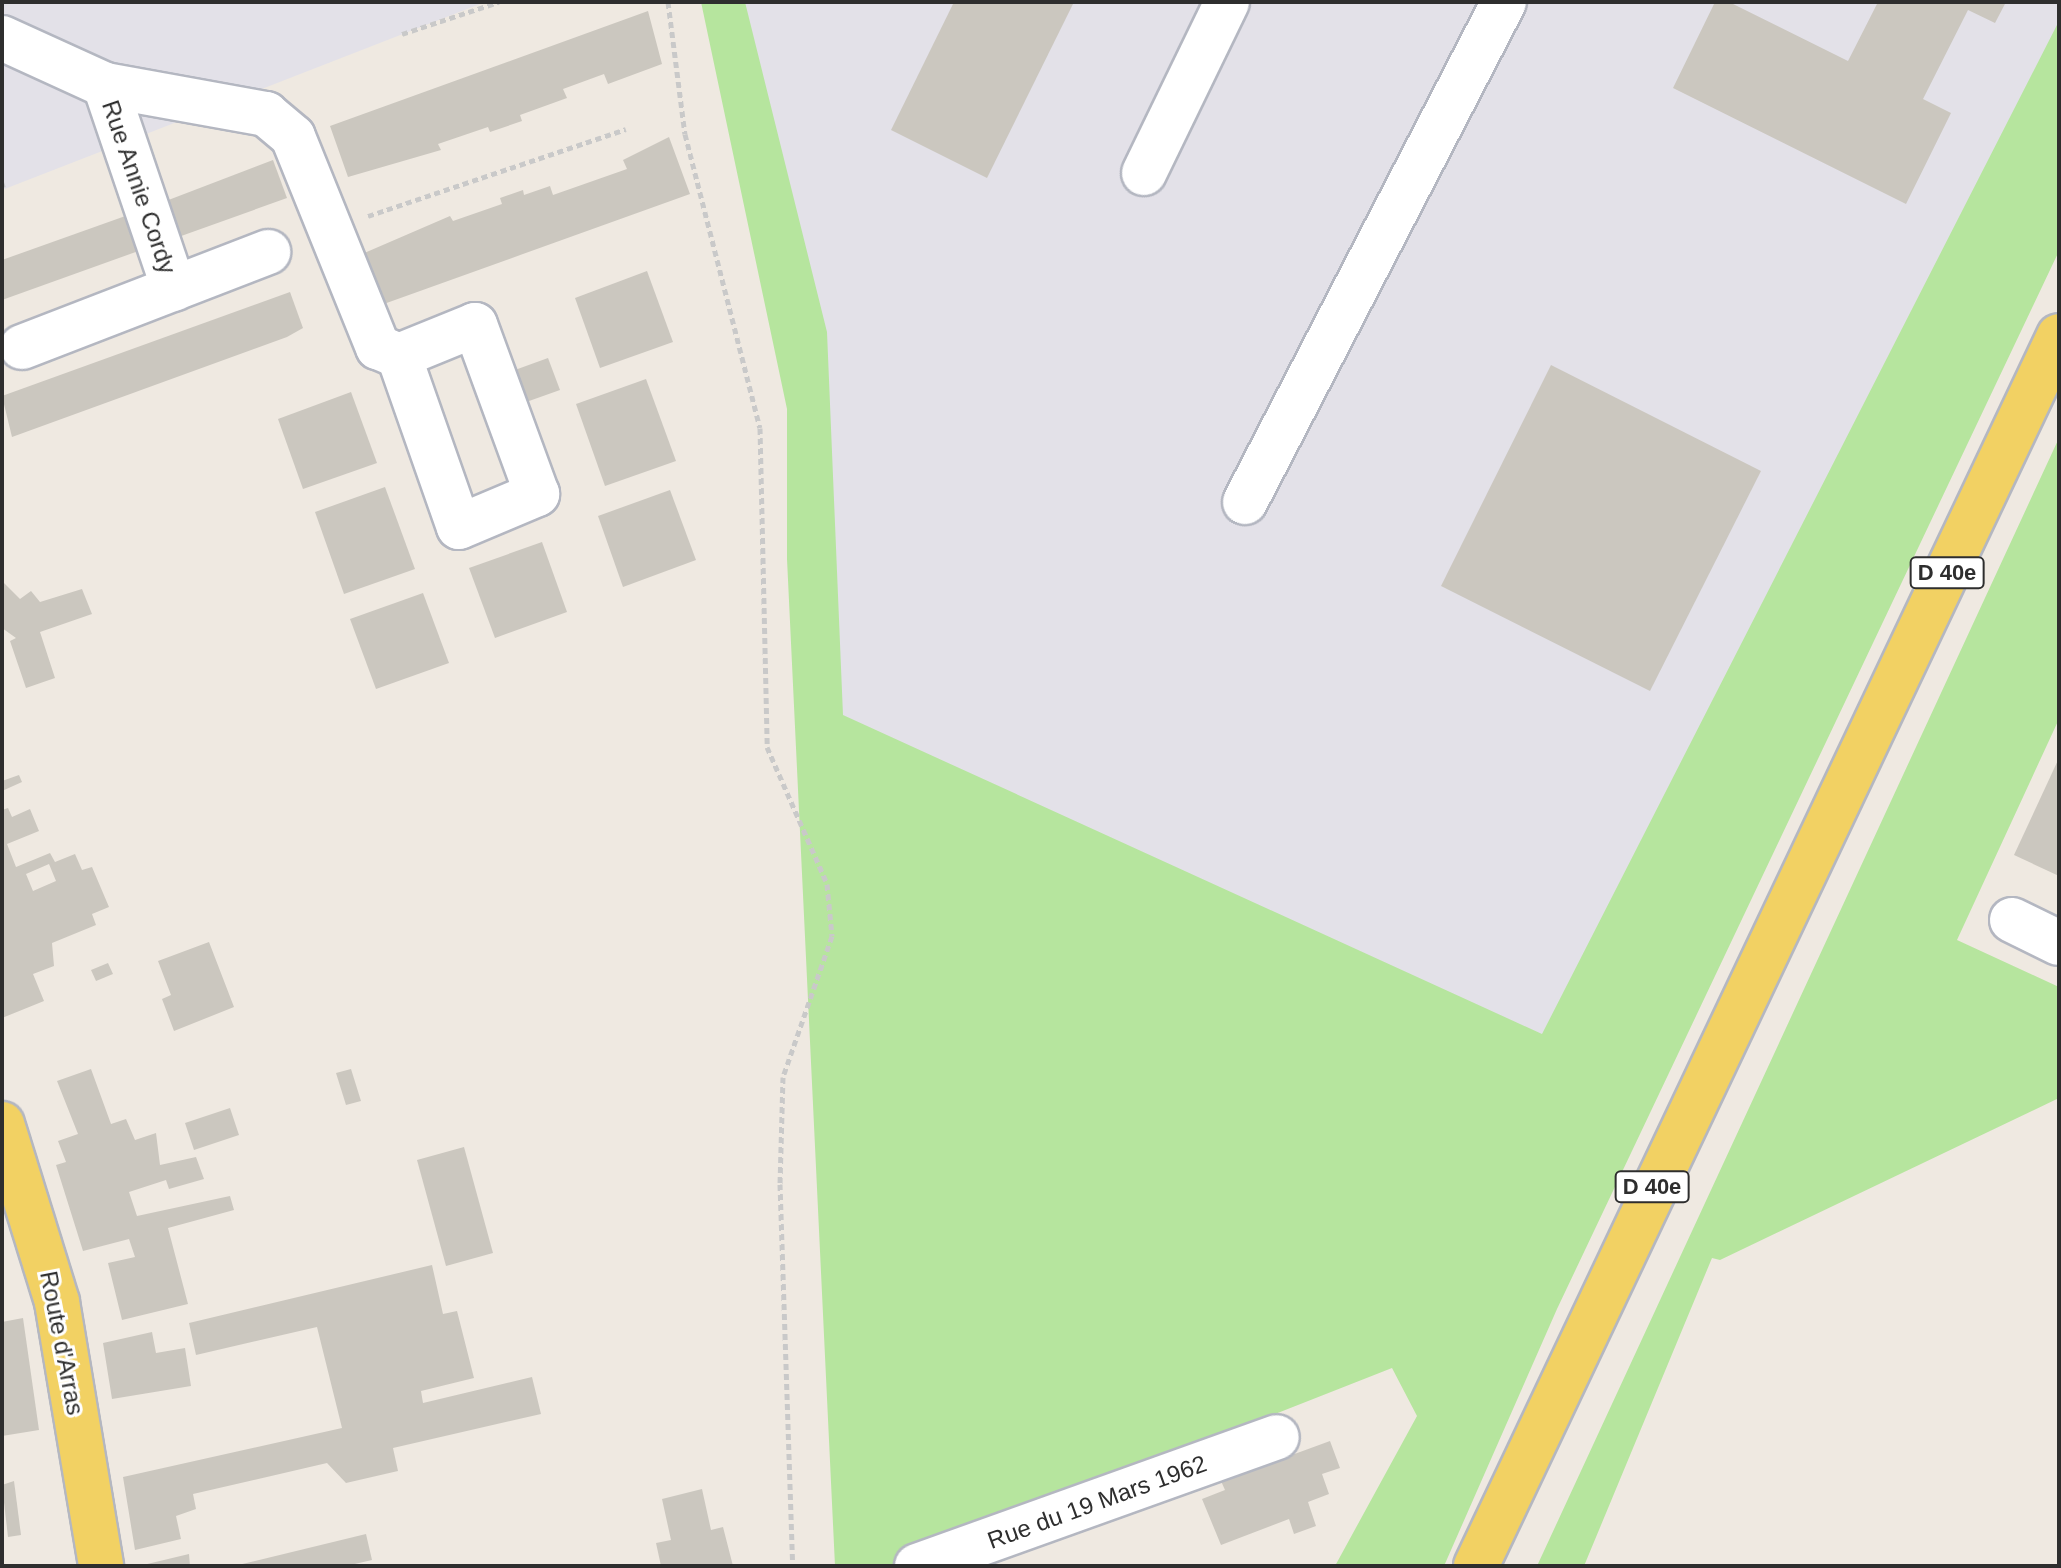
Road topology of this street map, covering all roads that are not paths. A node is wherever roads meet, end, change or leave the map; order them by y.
1 (1227, 2) edge
2 (1504, 2) edge
3 (2, 38) edge
4 (105, 85) junction
5 (1144, 173) dead end
6 (268, 252) dead end
7 (174, 289) junction
8 (2059, 336) edge
9 (22, 347) dead end
10 (399, 356) dead end
11 (1245, 502) dead end
12 (2012, 920) dead end
13 (2059, 943) edge
14 (2, 1124) edge
15 (1277, 1437) dead end
16 (101, 1566) edge
17 (917, 1566) edge
18 (1476, 1566) edge

1 - 5 street
2 - 11 street
3 - 4 street
4 - 7 street, Rue Annie Cordy
4 - 10 street
6 - 7 street, Rue Annie Cordy
7 - 9 street, Rue Annie Cordy
8 - 18 main road, D 40e
12 - 13 street
14 - 16 main road, Route d'Arras
15 - 17 street, Rue du 19 Mars 1962

